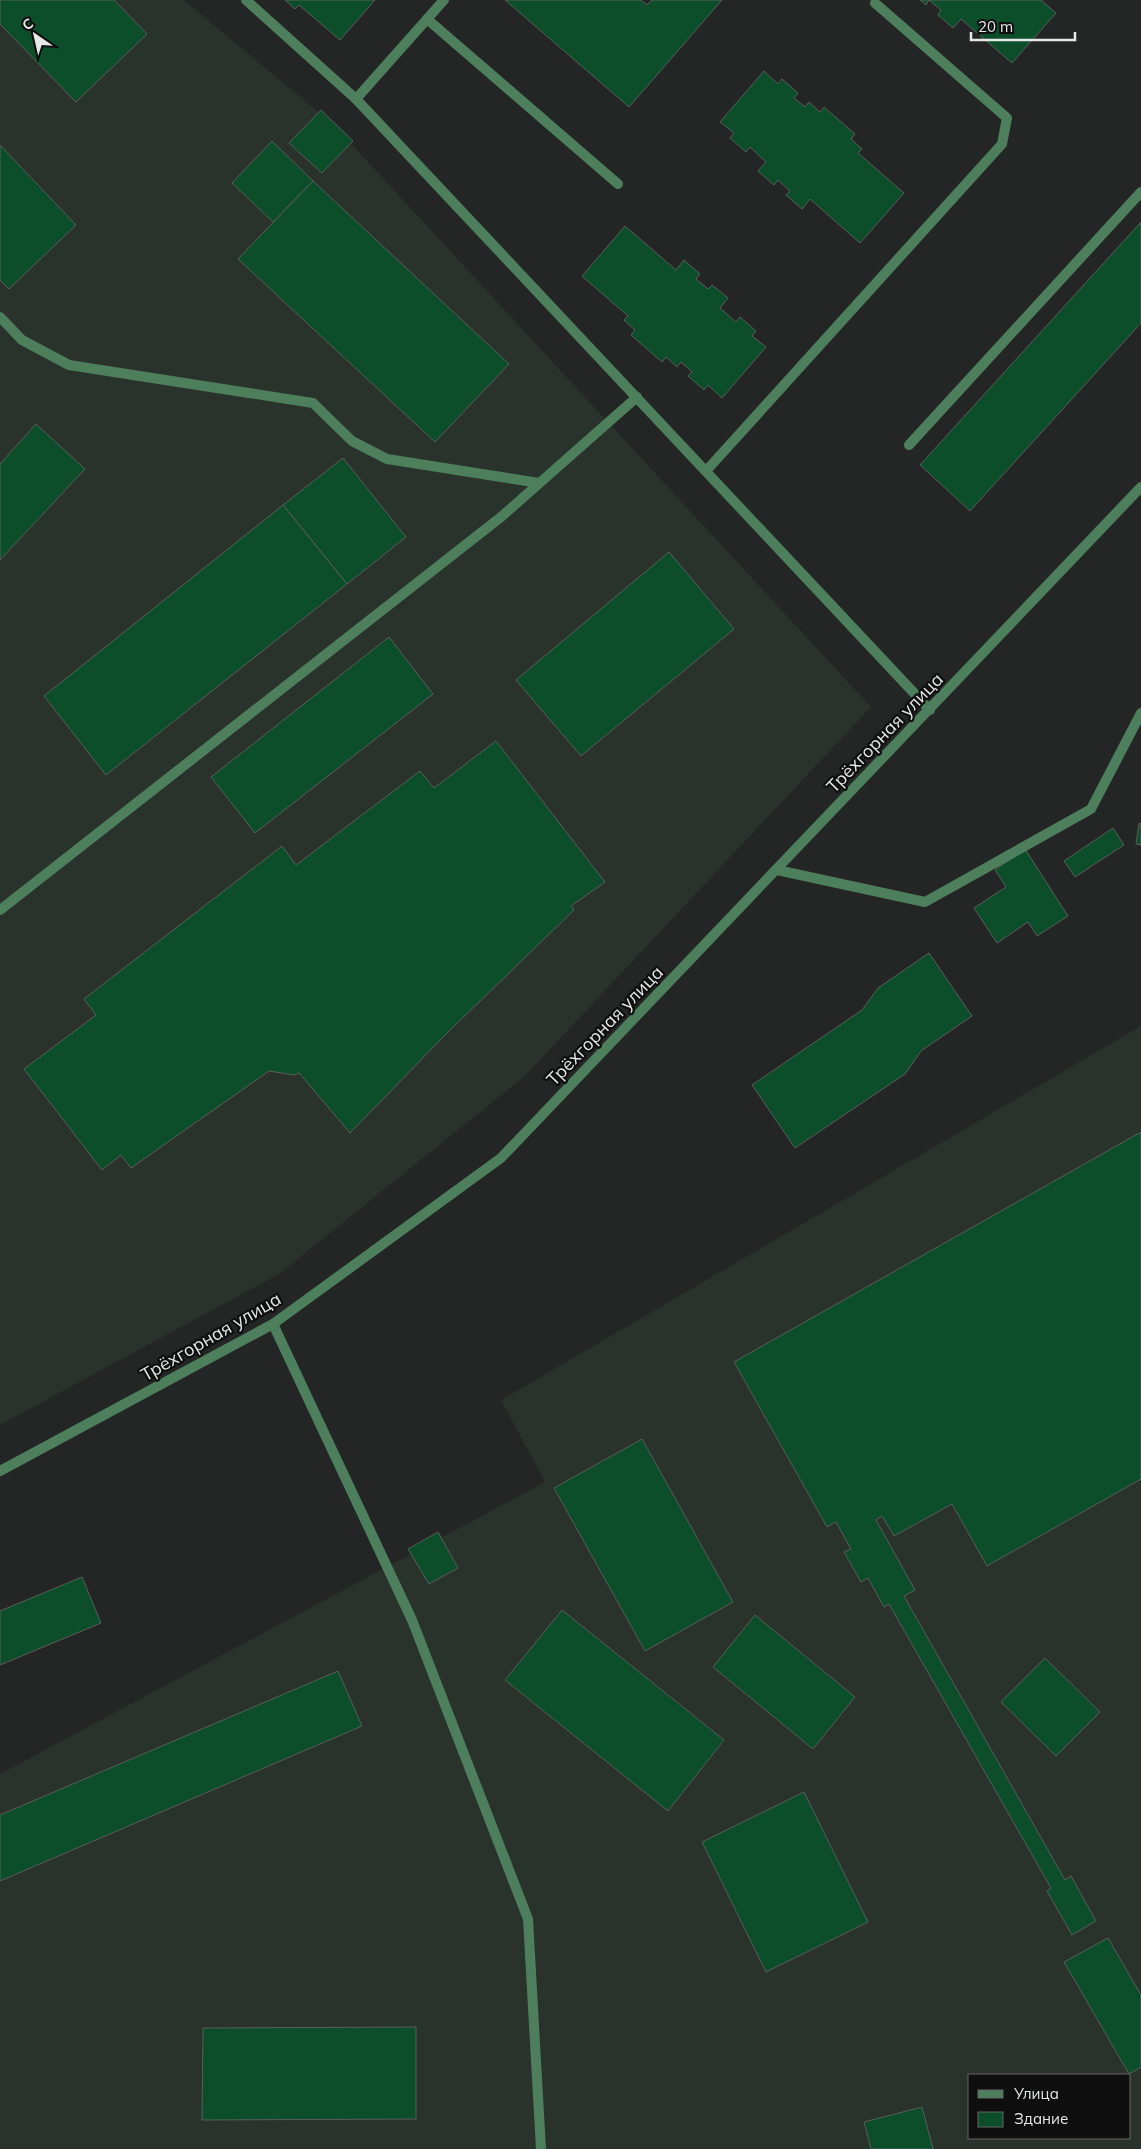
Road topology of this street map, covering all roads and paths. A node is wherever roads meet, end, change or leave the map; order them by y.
1 (246, 0) edge
2 (444, 0) edge
3 (875, 3) dead end
4 (427, 19) junction
5 (356, 100) junction
6 (618, 184) dead end
7 (1141, 192) edge
8 (0, 317) edge
9 (637, 397) junction
10 (909, 445) dead end
11 (706, 471) junction
12 (539, 483) junction
13 (1141, 487) edge
14 (930, 710) junction
15 (1141, 713) edge
16 (777, 870) junction
17 (0, 910) edge
18 (273, 1324) junction
19 (0, 1471) edge
20 (541, 2149) edge

1 - 5 street
2 - 4 street
3 - 11 street
4 - 5 street
4 - 6 street
5 - 9 street
7 - 10 street
8 - 12 street
9 - 11 street
9 - 12 street
11 - 14 street
12 - 17 street
13 - 14 street, Трёхгорная улица
14 - 16 street, Трёхгорная улица
15 - 16 street
16 - 18 street, Трёхгорная улица
18 - 19 street, Трёхгорная улица
18 - 20 street

